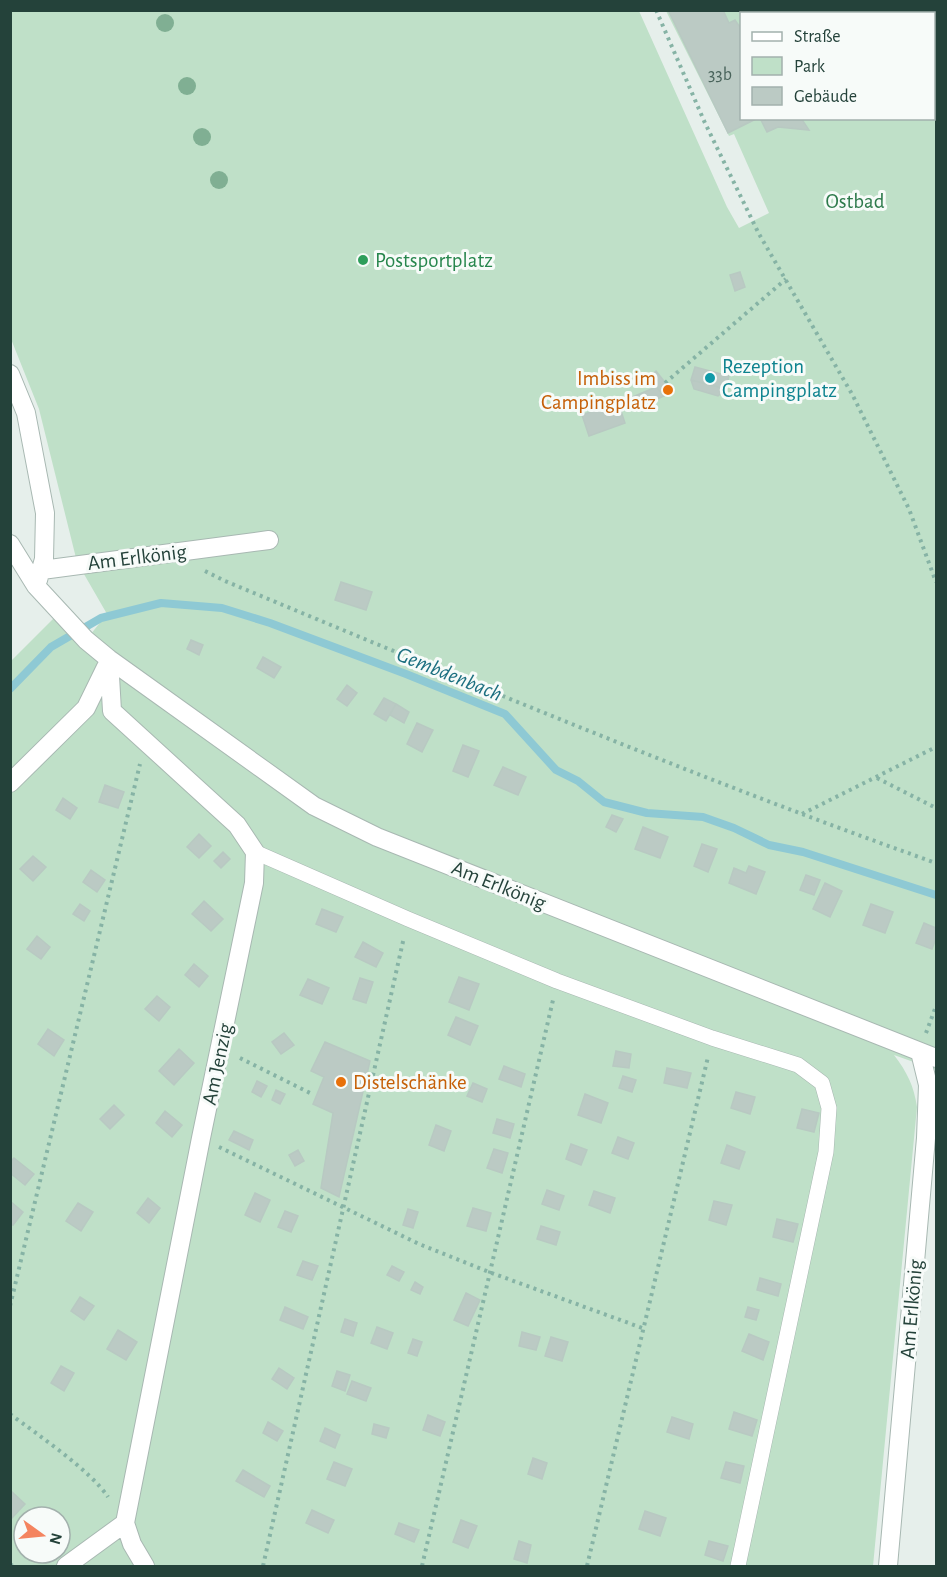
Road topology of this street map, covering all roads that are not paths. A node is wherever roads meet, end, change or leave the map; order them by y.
1 (10, 374) edge
2 (269, 540) dead end
3 (10, 544) edge
4 (39, 578) junction
5 (109, 659) junction
6 (10, 783) edge
7 (255, 852) junction
8 (928, 1055) edge
9 (125, 1523) junction
10 (66, 1566) edge
11 (145, 1566) edge
12 (738, 1566) edge
13 (888, 1566) edge

1 - 4 street
2 - 4 street, Am Erlkönig
3 - 4 street
4 - 5 street, Am Erlkönig
5 - 6 street
5 - 7 street
5 - 8 street, Am Erlkönig
7 - 9 street, Am Jenzig
7 - 12 lane
8 - 13 street, Am Erlkönig
9 - 10 street
9 - 11 street

